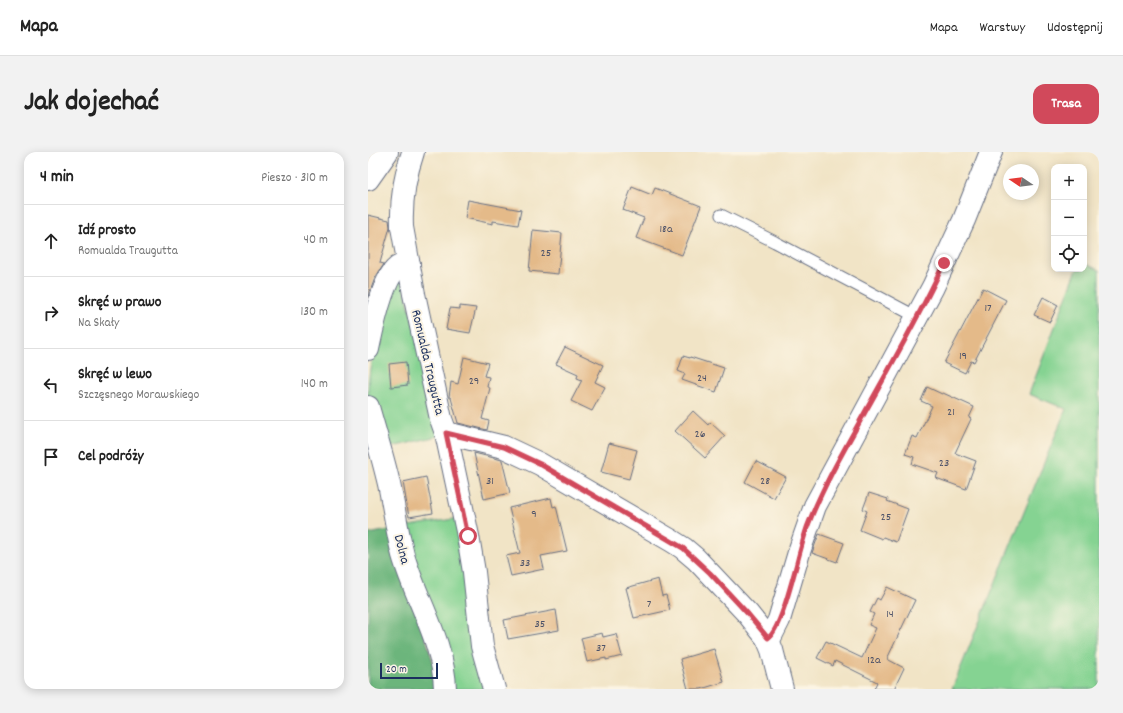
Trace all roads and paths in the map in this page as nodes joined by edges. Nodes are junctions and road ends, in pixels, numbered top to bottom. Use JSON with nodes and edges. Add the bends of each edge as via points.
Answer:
{"nodes":[{"id":1,"x":387,"y":152,"type":"edge"},
{"id":2,"x":413,"y":152,"type":"edge"},
{"id":3,"x":991,"y":152,"type":"edge"},
{"id":4,"x":368,"y":179,"type":"edge"},
{"id":5,"x":720,"y":215,"type":"dead end"},
{"id":6,"x":408,"y":264,"type":"junction"},
{"id":7,"x":917,"y":317,"type":"junction"},
{"id":8,"x":368,"y":349,"type":"edge"},
{"id":9,"x":368,"y":407,"type":"edge"},
{"id":10,"x":446,"y":433,"type":"junction"},
{"id":11,"x":768,"y":638,"type":"junction"},
{"id":12,"x":445,"y":689,"type":"edge"},
{"id":13,"x":494,"y":689,"type":"edge"},
{"id":14,"x":782,"y":689,"type":"edge"}],
"edges":[{"from":1,"to":4,"type":"street"},
{"from":2,"to":6,"type":"street","name":"Romualda Traugutta","via":[[402,216]]},
{"from":3,"to":7,"type":"street","via":[[961,226]]},
{"from":5,"to":7,"type":"lane"},
{"from":6,"to":8,"type":"street","via":[[397,268],[388,281]]},
{"from":6,"to":10,"type":"street","name":"Romualda Traugutta"},
{"from":7,"to":11,"type":"street","via":[[815,506],[779,620]]},
{"from":9,"to":12,"type":"street","name":"Dolna","via":[[403,555],[441,660]]},
{"from":10,"to":11,"type":"street","via":[[504,447],[522,455],[683,548],[710,573]]},
{"from":10,"to":13,"type":"street","name":"Romualda Traugutta","via":[[468,536],[482,646]]},
{"from":11,"to":14,"type":"street"}]}
